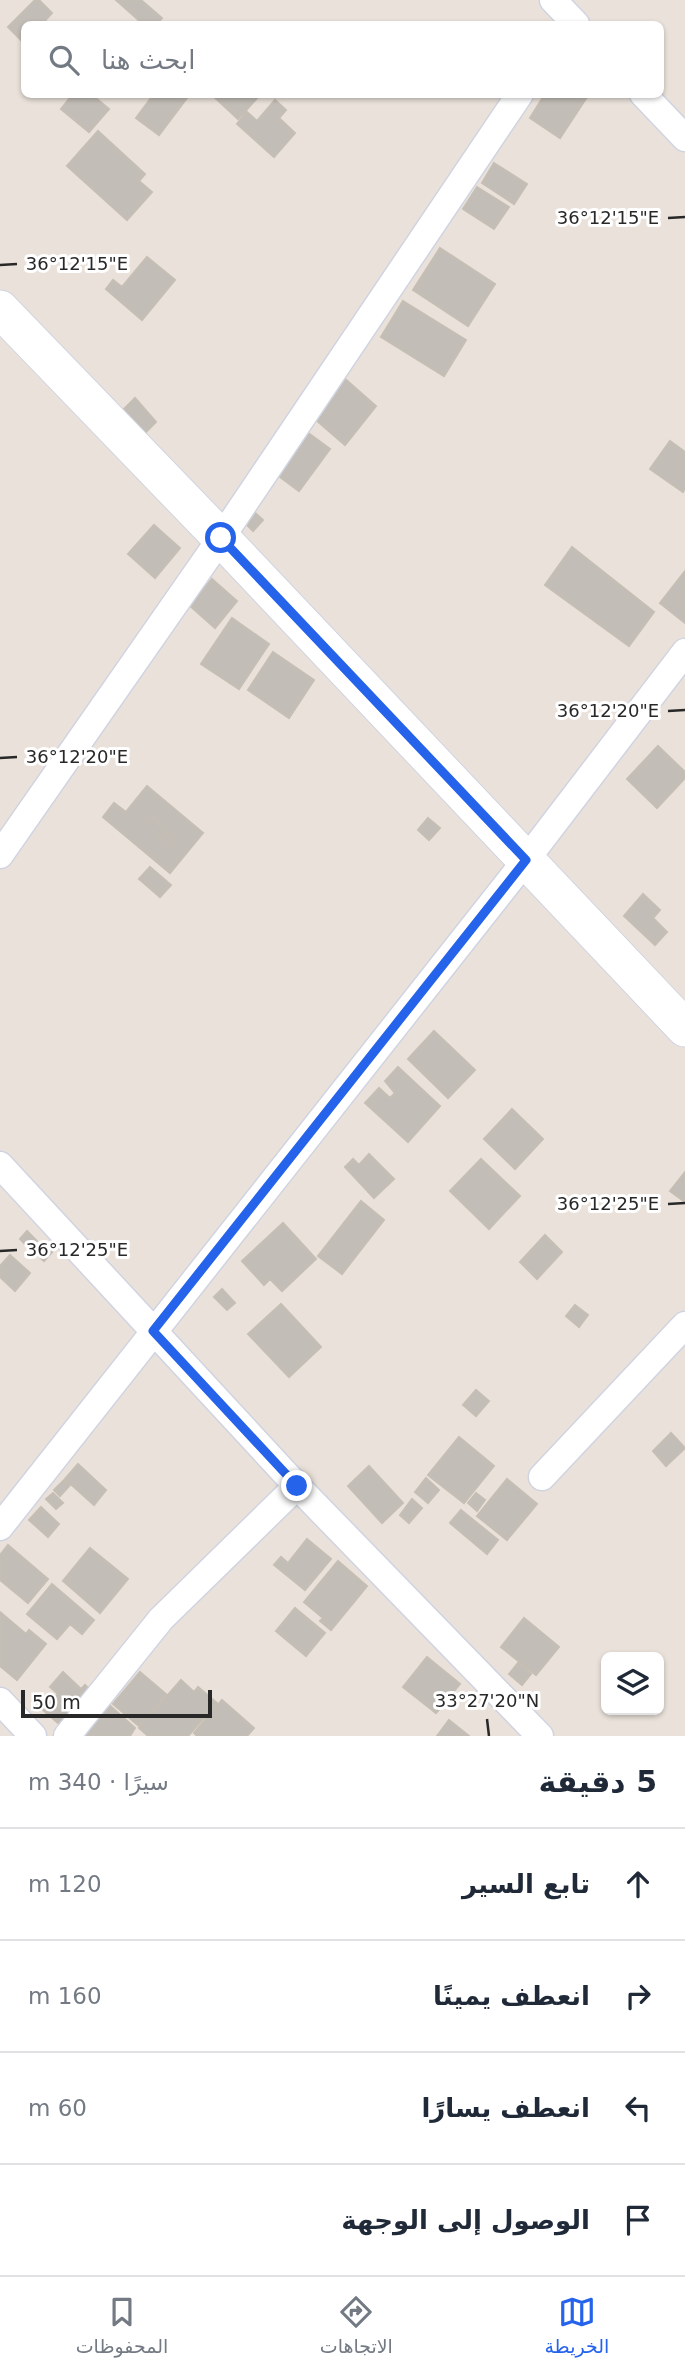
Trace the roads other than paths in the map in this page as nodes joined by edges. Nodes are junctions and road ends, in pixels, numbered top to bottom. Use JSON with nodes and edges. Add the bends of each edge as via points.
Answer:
{"nodes":[{"id":1,"x":517,"y":98,"type":"edge"},
{"id":2,"x":647,"y":98,"type":"edge"},
{"id":3,"x":685,"y":138,"type":"edge"},
{"id":4,"x":0,"y":309,"type":"edge"},
{"id":5,"x":221,"y":538,"type":"junction"},
{"id":6,"x":685,"y":652,"type":"edge"},
{"id":7,"x":0,"y":855,"type":"edge"},
{"id":8,"x":526,"y":860,"type":"junction"},
{"id":9,"x":685,"y":1028,"type":"edge"},
{"id":10,"x":0,"y":1166,"type":"edge"},
{"id":11,"x":685,"y":1325,"type":"edge"},
{"id":12,"x":153,"y":1331,"type":"junction"},
{"id":13,"x":542,"y":1477,"type":"dead end"},
{"id":14,"x":297,"y":1486,"type":"junction"},
{"id":15,"x":0,"y":1527,"type":"edge"},
{"id":16,"x":1,"y":1702,"type":"edge"},
{"id":17,"x":33,"y":1736,"type":"edge"},
{"id":18,"x":67,"y":1736,"type":"edge"},
{"id":19,"x":540,"y":1736,"type":"edge"}],
"edges":[{"from":1,"to":5,"type":"street"},
{"from":2,"to":3,"type":"street"},
{"from":4,"to":5,"type":"main road"},
{"from":5,"to":7,"type":"street"},
{"from":5,"to":8,"type":"main road"},
{"from":6,"to":8,"type":"street"},
{"from":8,"to":9,"type":"main road"},
{"from":8,"to":12,"type":"street"},
{"from":10,"to":12,"type":"street"},
{"from":11,"to":13,"type":"street"},
{"from":12,"to":14,"type":"street"},
{"from":12,"to":15,"type":"street"},
{"from":14,"to":18,"type":"street","via":[[161,1619]]},
{"from":14,"to":19,"type":"street"},
{"from":16,"to":17,"type":"street"}]}
